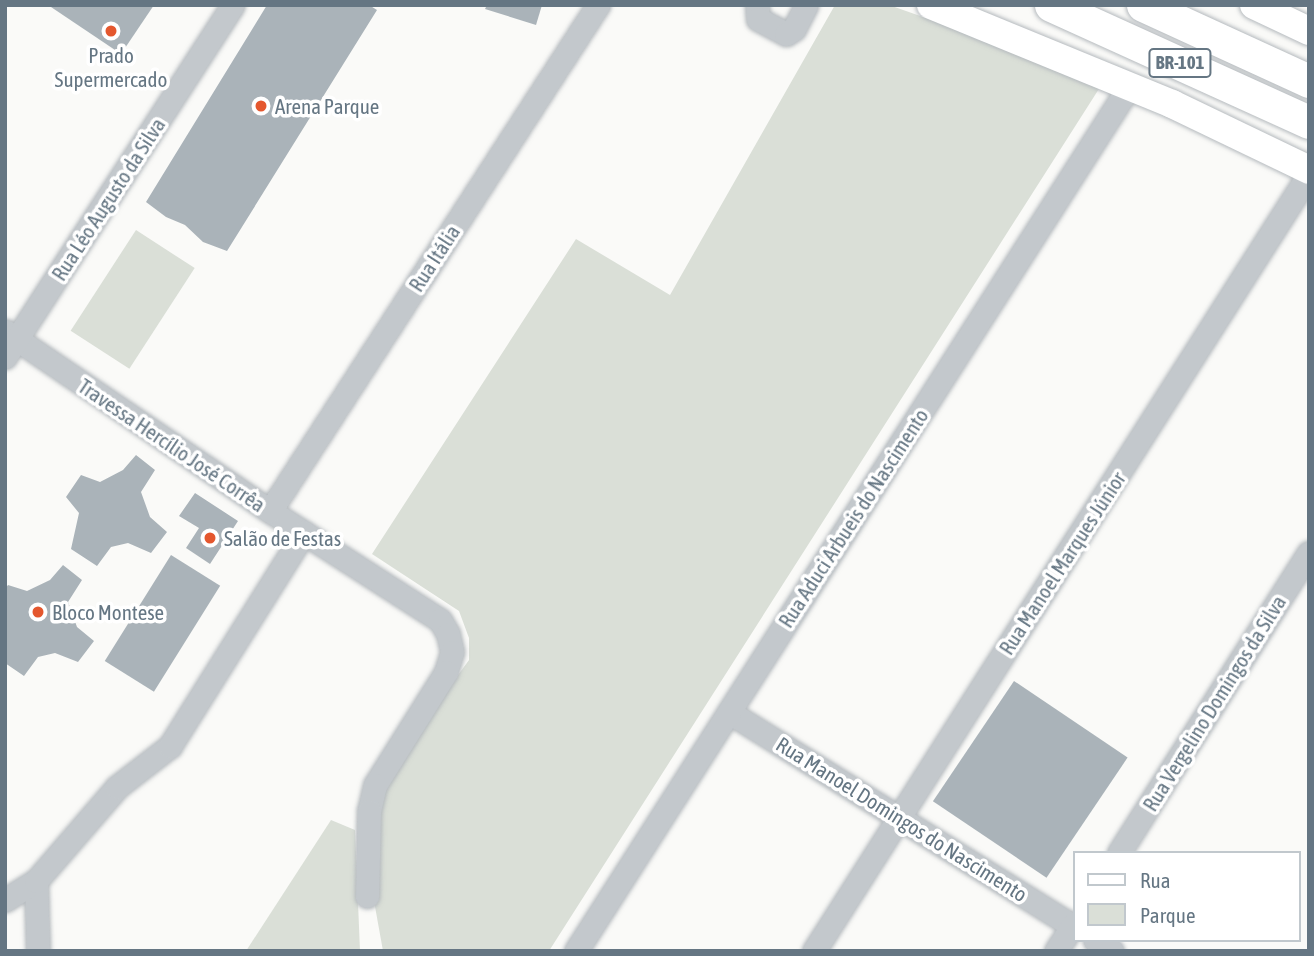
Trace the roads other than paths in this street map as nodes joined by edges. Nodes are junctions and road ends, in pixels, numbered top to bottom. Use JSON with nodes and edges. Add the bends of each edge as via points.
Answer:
{"nodes":[{"id":1,"x":233,"y":5,"type":"edge"},
{"id":2,"x":598,"y":5,"type":"edge"},
{"id":3,"x":757,"y":5,"type":"edge"},
{"id":4,"x":806,"y":5,"type":"edge"},
{"id":5,"x":931,"y":5,"type":"edge"},
{"id":6,"x":1051,"y":5,"type":"edge"},
{"id":7,"x":1143,"y":5,"type":"edge"},
{"id":8,"x":1254,"y":5,"type":"edge"},
{"id":9,"x":1309,"y":31,"type":"edge"},
{"id":10,"x":1309,"y":81,"type":"edge"},
{"id":11,"x":1130,"y":85,"type":"junction"},
{"id":12,"x":1309,"y":122,"type":"edge"},
{"id":13,"x":1309,"y":172,"type":"edge"},
{"id":14,"x":1301,"y":207,"type":"edge"},
{"id":15,"x":9,"y":343,"type":"edge"},
{"id":16,"x":270,"y":511,"type":"junction"},
{"id":17,"x":304,"y":532,"type":"junction"},
{"id":18,"x":1309,"y":553,"type":"edge"},
{"id":19,"x":729,"y":712,"type":"junction"},
{"id":20,"x":899,"y":818,"type":"junction"},
{"id":21,"x":1120,"y":851,"type":"edge"},
{"id":22,"x":36,"y":881,"type":"junction"},
{"id":23,"x":367,"y":897,"type":"dead end"},
{"id":24,"x":5,"y":900,"type":"edge"},
{"id":25,"x":1072,"y":924,"type":"edge"},
{"id":26,"x":1072,"y":928,"type":"edge"},
{"id":27,"x":38,"y":951,"type":"edge"},
{"id":28,"x":576,"y":951,"type":"edge"},
{"id":29,"x":814,"y":951,"type":"edge"},
{"id":30,"x":1056,"y":951,"type":"edge"}],
"edges":[{"from":1,"to":15,"type":"street","name":"Rua Léo Augusto da Silva"},
{"from":2,"to":16,"type":"street","name":"Rua Itália"},
{"from":3,"to":4,"type":"street","via":[[758,19],[786,34],[794,29]]},
{"from":5,"to":11,"type":"main road"},
{"from":6,"to":12,"type":"highway","number":"BR-101"},
{"from":7,"to":10,"type":"highway","number":"BR-101"},
{"from":8,"to":9,"type":"main road"},
{"from":11,"to":13,"type":"main road"},
{"from":11,"to":19,"type":"street","name":"Rua Aduci Arbueis do Nascimento"},
{"from":13,"to":14,"type":"street","name":"Rua Manoel Marques Júnior"},
{"from":14,"to":20,"type":"street","name":"Rua Manoel Marques Júnior"},
{"from":15,"to":16,"type":"street","name":"Travessa Hercílio José Corrêa"},
{"from":16,"to":17,"type":"street","name":"Travessa Hercílio José Corrêa"},
{"from":17,"to":22,"type":"street","via":[[170,746],[117,787]]},
{"from":17,"to":23,"type":"street","name":"Travessa Hercílio José Corrêa","via":[[440,621],[452,652],[446,672],[375,785],[369,811]]},
{"from":18,"to":21,"type":"street","name":"Rua Vergelino Domingos da Silva"},
{"from":19,"to":20,"type":"street","name":"Rua Manoel Domingos do Nascimento"},
{"from":19,"to":28,"type":"street","name":"Rua Aduci Arbueis do Nascimento"},
{"from":20,"to":25,"type":"street","name":"Rua Manoel Domingos do Nascimento"},
{"from":20,"to":29,"type":"street","name":"Rua Manoel Marques Júnior"},
{"from":22,"to":24,"type":"street"},
{"from":22,"to":27,"type":"street"},
{"from":26,"to":30,"type":"street"}]}
